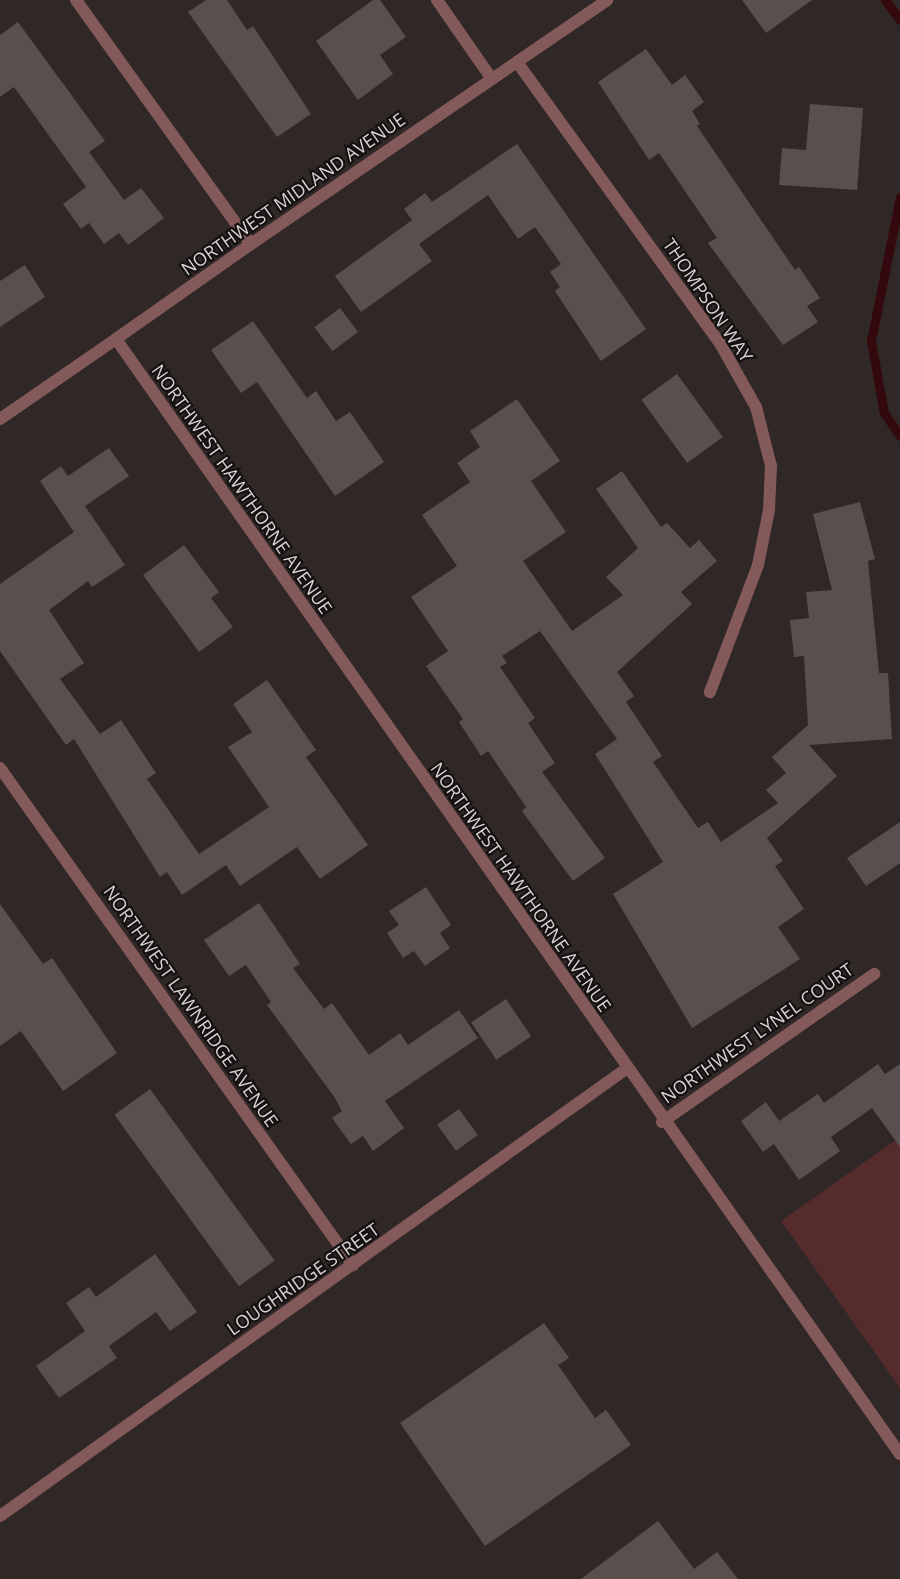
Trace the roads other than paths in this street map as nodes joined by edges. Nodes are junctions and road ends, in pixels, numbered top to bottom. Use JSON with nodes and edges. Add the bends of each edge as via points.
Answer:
{"nodes":[{"id":1,"x":76,"y":0,"type":"edge"},
{"id":2,"x":437,"y":0,"type":"edge"},
{"id":3,"x":607,"y":0,"type":"edge"},
{"id":4,"x":517,"y":62,"type":"junction"},
{"id":5,"x":492,"y":79,"type":"junction"},
{"id":6,"x":251,"y":244,"type":"junction"},
{"id":7,"x":116,"y":339,"type":"junction"},
{"id":8,"x":0,"y":419,"type":"edge"},
{"id":9,"x":710,"y":692,"type":"dead end"},
{"id":10,"x":0,"y":768,"type":"edge"},
{"id":11,"x":874,"y":974,"type":"dead end"},
{"id":12,"x":626,"y":1070,"type":"junction"},
{"id":13,"x":662,"y":1122,"type":"junction"},
{"id":14,"x":353,"y":1265,"type":"junction"},
{"id":15,"x":900,"y":1454,"type":"edge"},
{"id":16,"x":0,"y":1516,"type":"edge"}],
"edges":[{"from":1,"to":6,"type":"street"},
{"from":2,"to":5,"type":"street"},
{"from":3,"to":4,"type":"street","name":"NORTHWEST MIDLAND AVENUE"},
{"from":4,"to":5,"type":"street","name":"NORTHWEST MIDLAND AVENUE"},
{"from":4,"to":9,"type":"street","name":"THOMPSON WAY","via":[[721,345],[756,407],[771,466],[769,510],[758,565]]},
{"from":5,"to":6,"type":"street","name":"NORTHWEST MIDLAND AVENUE"},
{"from":6,"to":7,"type":"street","name":"NORTHWEST MIDLAND AVENUE"},
{"from":7,"to":8,"type":"street","name":"NORTHWEST MIDLAND AVENUE"},
{"from":7,"to":12,"type":"street","name":"NORTHWEST HAWTHORNE AVENUE"},
{"from":10,"to":14,"type":"street","name":"NORTHWEST LAWNRIDGE AVENUE"},
{"from":11,"to":13,"type":"street","name":"NORTHWEST LYNEL COURT"},
{"from":12,"to":13,"type":"street","name":"NORTHWEST HAWTHORNE AVENUE"},
{"from":12,"to":14,"type":"street","name":"LOUGHRIDGE STREET"},
{"from":13,"to":15,"type":"street","name":"NORTHWEST HAWTHORNE AVENUE"},
{"from":14,"to":16,"type":"street","name":"LOUGHRIDGE STREET"}]}
